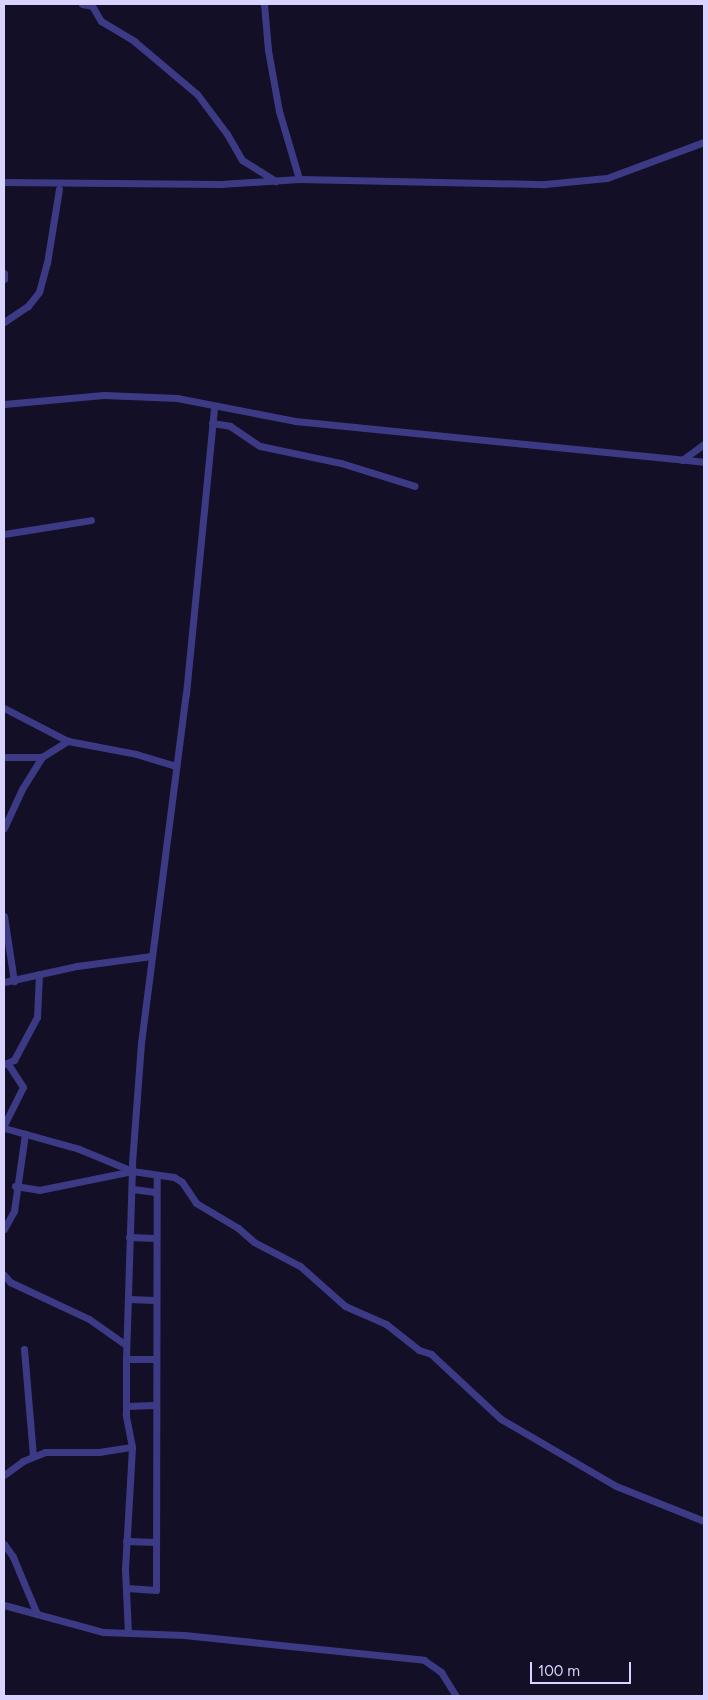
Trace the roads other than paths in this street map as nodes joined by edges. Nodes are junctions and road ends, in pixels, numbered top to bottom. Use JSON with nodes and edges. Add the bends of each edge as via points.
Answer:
{"nodes":[{"id":1,"x":82,"y":4,"type":"edge"},
{"id":2,"x":264,"y":4,"type":"edge"},
{"id":3,"x":92,"y":5,"type":"edge"},
{"id":4,"x":704,"y":142,"type":"edge"},
{"id":5,"x":298,"y":179,"type":"junction"},
{"id":6,"x":276,"y":181,"type":"junction"},
{"id":7,"x":4,"y":182,"type":"edge"},
{"id":8,"x":58,"y":189,"type":"dead end"},
{"id":9,"x":4,"y":273,"type":"edge"},
{"id":10,"x":4,"y":279,"type":"edge"},
{"id":11,"x":4,"y":322,"type":"edge"},
{"id":12,"x":4,"y":404,"type":"edge"},
{"id":13,"x":214,"y":407,"type":"junction"},
{"id":14,"x":212,"y":423,"type":"junction"},
{"id":15,"x":704,"y":444,"type":"edge"},
{"id":16,"x":682,"y":460,"type":"junction"},
{"id":17,"x":704,"y":462,"type":"edge"},
{"id":18,"x":414,"y":486,"type":"dead end"},
{"id":19,"x":91,"y":520,"type":"dead end"},
{"id":20,"x":4,"y":534,"type":"edge"},
{"id":21,"x":4,"y":708,"type":"edge"},
{"id":22,"x":68,"y":741,"type":"junction"},
{"id":23,"x":4,"y":756,"type":"edge"},
{"id":24,"x":42,"y":757,"type":"junction"},
{"id":25,"x":176,"y":766,"type":"junction"},
{"id":26,"x":4,"y":828,"type":"edge"},
{"id":27,"x":4,"y":916,"type":"edge"},
{"id":28,"x":151,"y":956,"type":"junction"},
{"id":29,"x":39,"y":974,"type":"junction"},
{"id":30,"x":14,"y":981,"type":"junction"},
{"id":31,"x":4,"y":982,"type":"edge"},
{"id":32,"x":6,"y":1064,"type":"edge"},
{"id":33,"x":4,"y":1126,"type":"edge"},
{"id":34,"x":26,"y":1134,"type":"junction"},
{"id":35,"x":132,"y":1171,"type":"junction"},
{"id":36,"x":157,"y":1175,"type":"junction"},
{"id":37,"x":15,"y":1186,"type":"junction"},
{"id":38,"x":133,"y":1189,"type":"junction"},
{"id":39,"x":155,"y":1192,"type":"junction"},
{"id":40,"x":4,"y":1229,"type":"edge"},
{"id":41,"x":129,"y":1237,"type":"junction"},
{"id":42,"x":155,"y":1238,"type":"junction"},
{"id":43,"x":4,"y":1275,"type":"edge"},
{"id":44,"x":128,"y":1299,"type":"junction"},
{"id":45,"x":155,"y":1300,"type":"junction"},
{"id":46,"x":126,"y":1345,"type":"junction"},
{"id":47,"x":24,"y":1349,"type":"dead end"},
{"id":48,"x":126,"y":1359,"type":"junction"},
{"id":49,"x":155,"y":1359,"type":"junction"},
{"id":50,"x":155,"y":1405,"type":"junction"},
{"id":51,"x":126,"y":1406,"type":"junction"},
{"id":52,"x":132,"y":1447,"type":"junction"},
{"id":53,"x":33,"y":1456,"type":"junction"},
{"id":54,"x":4,"y":1475,"type":"edge"},
{"id":55,"x":704,"y":1520,"type":"edge"},
{"id":56,"x":126,"y":1541,"type":"junction"},
{"id":57,"x":156,"y":1542,"type":"junction"},
{"id":58,"x":4,"y":1544,"type":"edge"},
{"id":59,"x":127,"y":1588,"type":"junction"},
{"id":60,"x":4,"y":1605,"type":"edge"},
{"id":61,"x":37,"y":1614,"type":"junction"},
{"id":62,"x":128,"y":1633,"type":"junction"},
{"id":63,"x":456,"y":1696,"type":"edge"}],
"edges":[{"from":1,"to":3,"type":"street"},
{"from":2,"to":5,"type":"street","via":[[268,50],[280,112]]},
{"from":3,"to":6,"type":"street","via":[[101,21],[134,41],[197,94],[242,160]]},
{"from":4,"to":5,"type":"street","via":[[597,180],[545,184]]},
{"from":5,"to":6,"type":"street"},
{"from":6,"to":7,"type":"street"},
{"from":8,"to":11,"type":"street","via":[[47,263],[39,292],[28,306]]},
{"from":9,"to":10,"type":"street"},
{"from":12,"to":13,"type":"street","via":[[104,395],[177,398]]},
{"from":13,"to":14,"type":"street"},
{"from":13,"to":16,"type":"street","via":[[296,421]]},
{"from":14,"to":18,"type":"street","via":[[230,426],[260,446],[341,463]]},
{"from":14,"to":25,"type":"street"},
{"from":15,"to":16,"type":"street"},
{"from":16,"to":17,"type":"street"},
{"from":19,"to":20,"type":"street"},
{"from":21,"to":22,"type":"street"},
{"from":22,"to":24,"type":"street"},
{"from":22,"to":25,"type":"street","via":[[136,754]]},
{"from":23,"to":24,"type":"street"},
{"from":24,"to":26,"type":"street","via":[[22,789]]},
{"from":25,"to":28,"type":"street"},
{"from":27,"to":30,"type":"street"},
{"from":28,"to":29,"type":"street"},
{"from":28,"to":35,"type":"street"},
{"from":29,"to":30,"type":"street"},
{"from":29,"to":32,"type":"street","via":[[37,1017],[17,1056]]},
{"from":30,"to":31,"type":"street"},
{"from":32,"to":33,"type":"street","via":[[23,1087]]},
{"from":33,"to":34,"type":"street"},
{"from":34,"to":35,"type":"street","via":[[79,1149]]},
{"from":34,"to":37,"type":"street"},
{"from":35,"to":36,"type":"street"},
{"from":35,"to":37,"type":"street","via":[[39,1190]]},
{"from":35,"to":38,"type":"street"},
{"from":36,"to":39,"type":"street"},
{"from":36,"to":55,"type":"street","via":[[174,1176],[196,1203],[238,1228],[254,1242],[300,1266],[345,1306],[386,1324],[419,1350],[431,1354],[501,1419],[616,1486]]},
{"from":37,"to":40,"type":"street","via":[[14,1211]]},
{"from":38,"to":39,"type":"street"},
{"from":38,"to":41,"type":"street"},
{"from":39,"to":42,"type":"street"},
{"from":41,"to":42,"type":"street"},
{"from":41,"to":44,"type":"street"},
{"from":42,"to":45,"type":"street"},
{"from":43,"to":46,"type":"street","via":[[10,1282],[89,1320]]},
{"from":44,"to":45,"type":"street"},
{"from":44,"to":46,"type":"street"},
{"from":45,"to":49,"type":"street"},
{"from":46,"to":48,"type":"street"},
{"from":47,"to":53,"type":"street"},
{"from":48,"to":49,"type":"street"},
{"from":48,"to":51,"type":"street"},
{"from":49,"to":50,"type":"street"},
{"from":50,"to":51,"type":"street"},
{"from":50,"to":57,"type":"street"},
{"from":51,"to":52,"type":"street"},
{"from":52,"to":53,"type":"street","via":[[99,1452],[70,1450]]},
{"from":52,"to":56,"type":"street"},
{"from":53,"to":54,"type":"street"},
{"from":56,"to":57,"type":"street"},
{"from":56,"to":59,"type":"street"},
{"from":57,"to":59,"type":"street","via":[[156,1590]]},
{"from":58,"to":61,"type":"street","via":[[14,1557]]},
{"from":59,"to":62,"type":"street"},
{"from":60,"to":61,"type":"street"},
{"from":61,"to":62,"type":"street","via":[[103,1632]]},
{"from":62,"to":63,"type":"street","via":[[233,1640],[305,1650],[344,1650],[424,1660],[441,1672]]}]}
